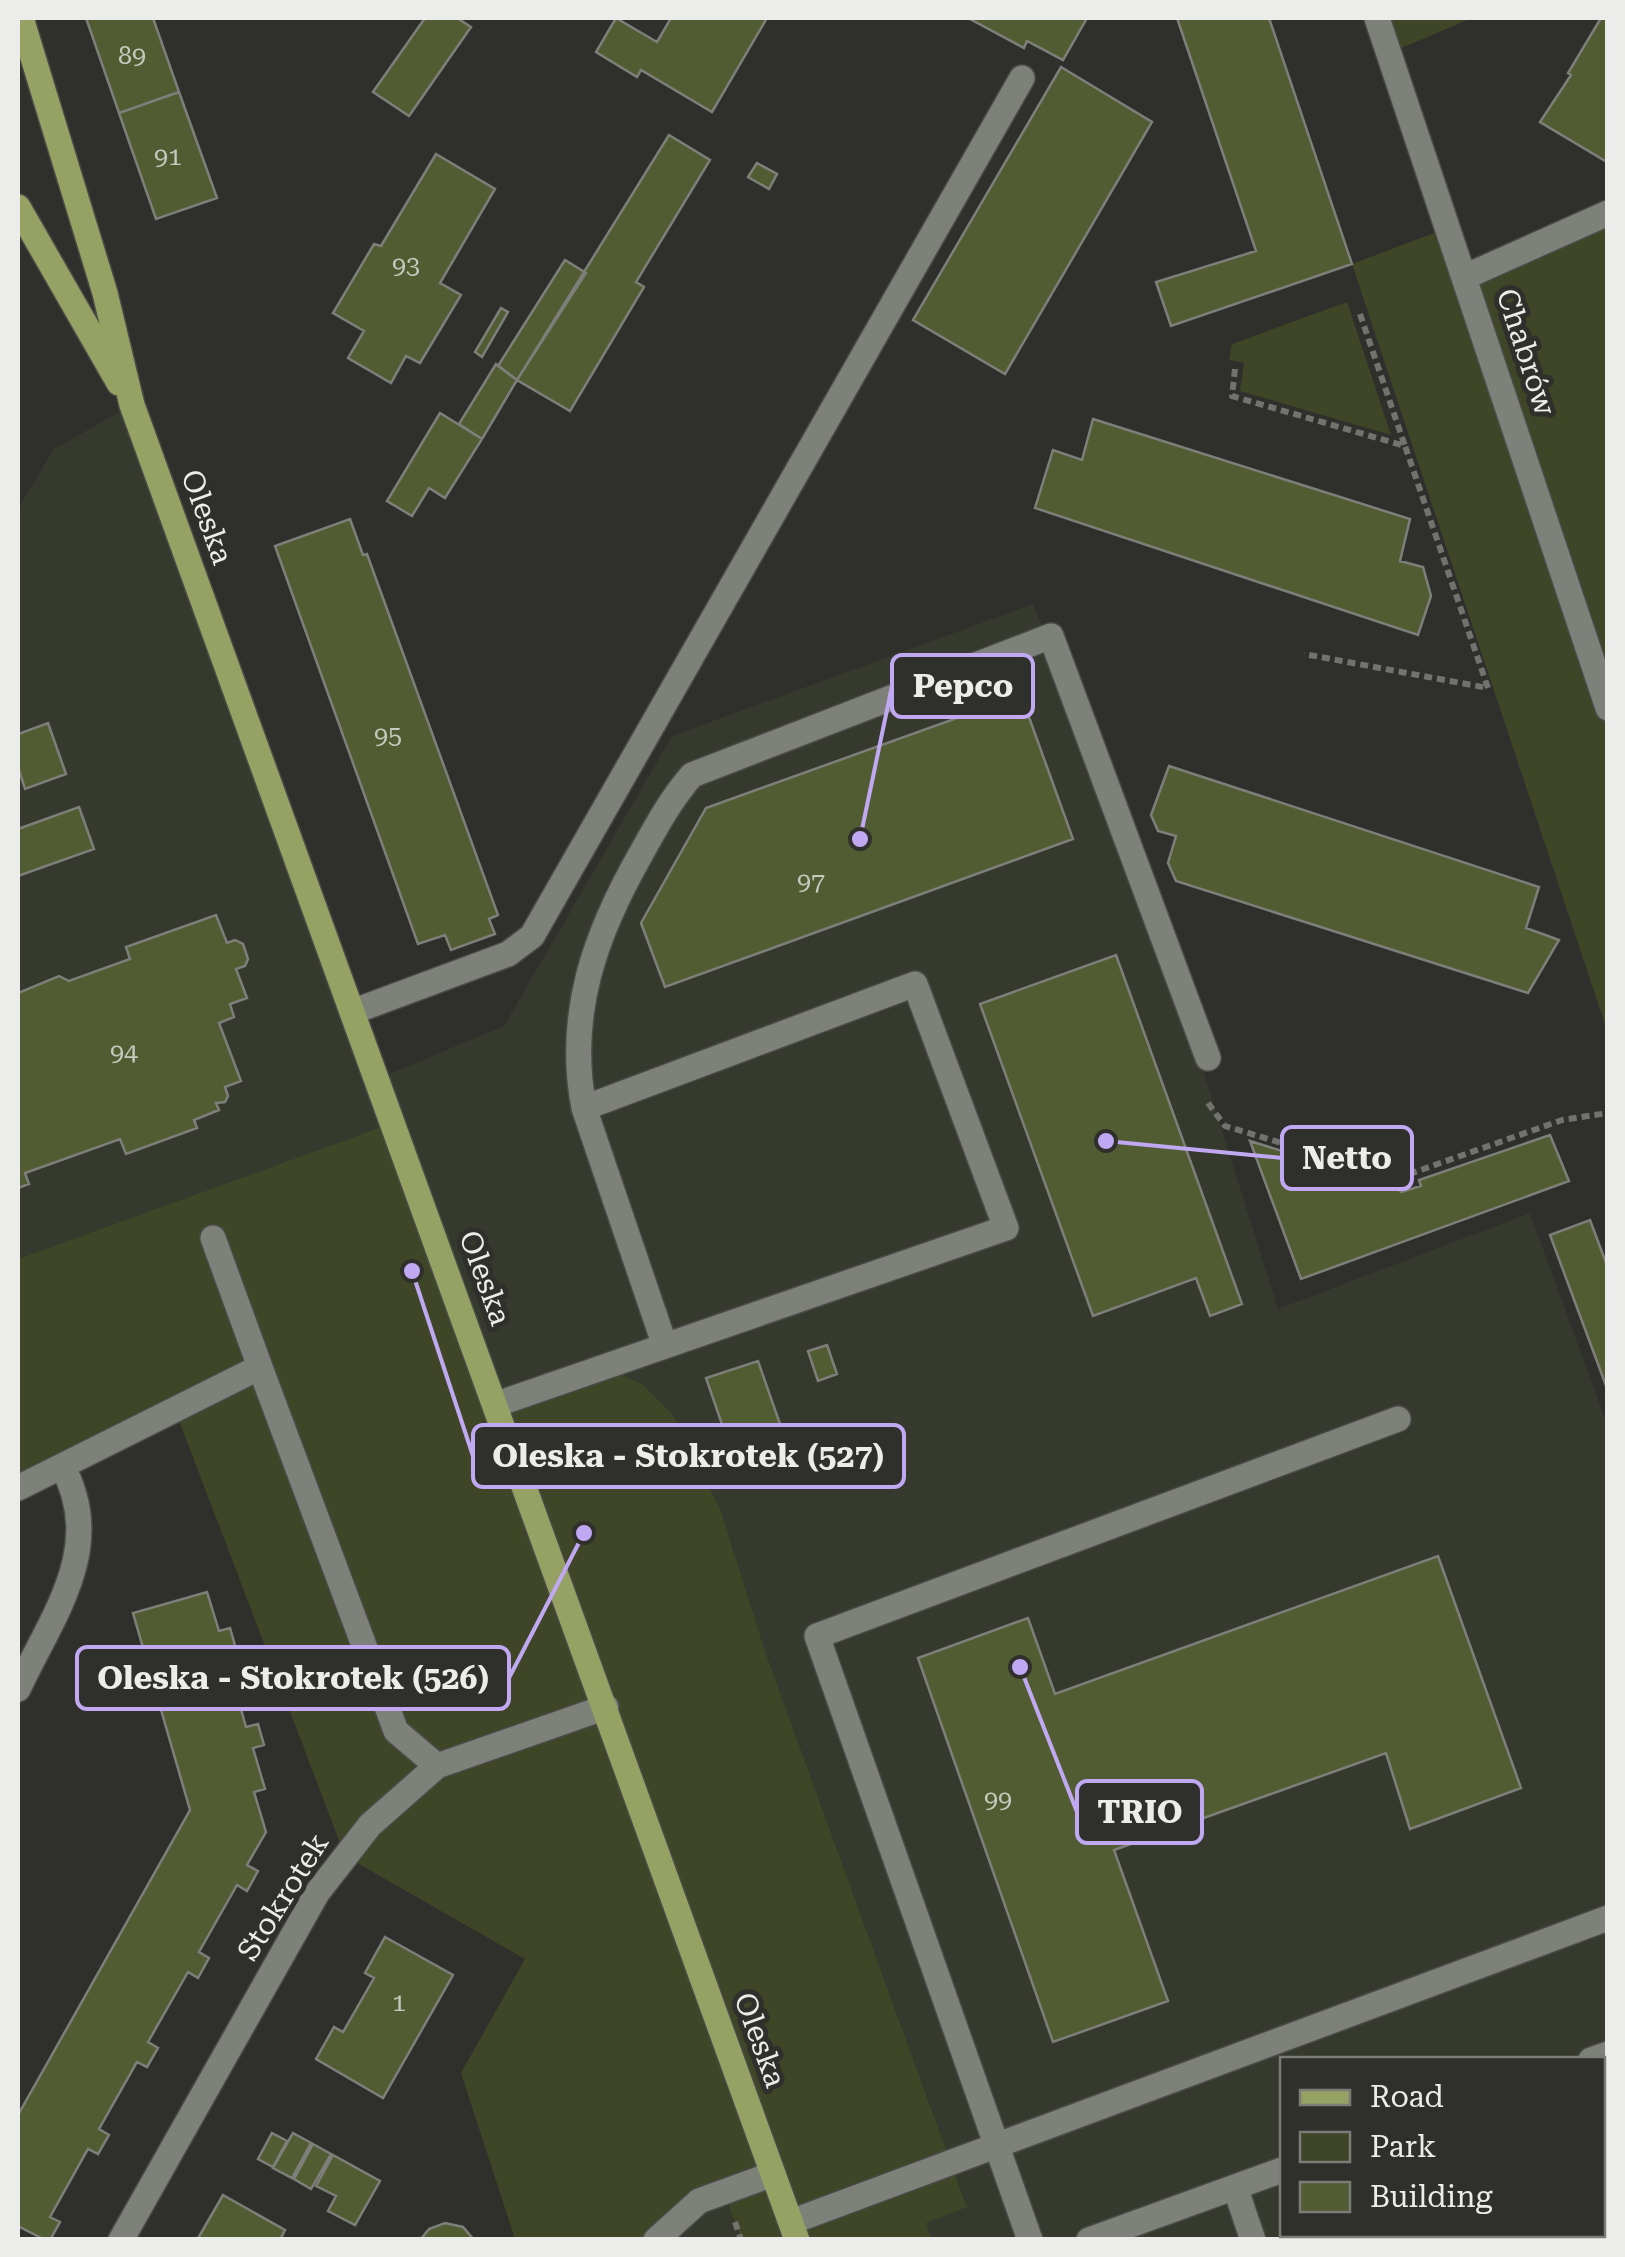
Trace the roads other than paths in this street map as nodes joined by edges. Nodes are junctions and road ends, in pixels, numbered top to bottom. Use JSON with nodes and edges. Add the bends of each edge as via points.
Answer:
{"nodes":[{"id":1,"x":21,"y":18,"type":"edge"},
{"id":2,"x":1377,"y":18,"type":"edge"},
{"id":3,"x":1022,"y":78,"type":"dead end"},
{"id":4,"x":18,"y":207,"type":"edge"},
{"id":5,"x":1608,"y":212,"type":"edge"},
{"id":6,"x":1467,"y":276,"type":"junction"},
{"id":7,"x":132,"y":405,"type":"junction"},
{"id":8,"x":1608,"y":708,"type":"edge"},
{"id":9,"x":352,"y":1012,"type":"junction"},
{"id":10,"x":1208,"y":1058,"type":"dead end"},
{"id":11,"x":584,"y":1108,"type":"junction"},
{"id":12,"x":213,"y":1238,"type":"dead end"},
{"id":13,"x":665,"y":1346,"type":"junction"},
{"id":14,"x":260,"y":1367,"type":"junction"},
{"id":15,"x":497,"y":1404,"type":"junction"},
{"id":16,"x":1398,"y":1419,"type":"dead end"},
{"id":17,"x":62,"y":1466,"type":"junction"},
{"id":18,"x":18,"y":1488,"type":"edge"},
{"id":19,"x":18,"y":1690,"type":"edge"},
{"id":20,"x":606,"y":1707,"type":"junction"},
{"id":21,"x":437,"y":1766,"type":"junction"},
{"id":22,"x":1608,"y":1918,"type":"edge"},
{"id":23,"x":998,"y":2146,"type":"junction"},
{"id":24,"x":1280,"y":2171,"type":"edge"},
{"id":25,"x":774,"y":2174,"type":"junction"},
{"id":26,"x":1235,"y":2187,"type":"junction"},
{"id":27,"x":794,"y":2231,"type":"edge"},
{"id":28,"x":121,"y":2240,"type":"edge"},
{"id":29,"x":656,"y":2240,"type":"edge"},
{"id":30,"x":1030,"y":2240,"type":"edge"},
{"id":31,"x":1089,"y":2240,"type":"edge"},
{"id":32,"x":1252,"y":2240,"type":"edge"}],
"edges":[{"from":1,"to":7,"type":"main road","name":"Oleska","via":[[106,293]]},
{"from":2,"to":6,"type":"street","name":"Chabrów"},
{"from":3,"to":9,"type":"street","via":[[532,936],[508,954]]},
{"from":4,"to":7,"type":"main road","name":"Oleska"},
{"from":5,"to":6,"type":"street"},
{"from":6,"to":8,"type":"street","name":"Chabrów"},
{"from":7,"to":9,"type":"main road","name":"Oleska"},
{"from":9,"to":15,"type":"main road","name":"Oleska"},
{"from":10,"to":11,"type":"street","via":[[1051,636],[692,775],[618,893],[590,963],[576,1036]]},
{"from":11,"to":13,"type":"street"},
{"from":11,"to":13,"type":"street","via":[[916,984],[1006,1228]]},
{"from":12,"to":14,"type":"street"},
{"from":13,"to":15,"type":"street"},
{"from":14,"to":17,"type":"street"},
{"from":14,"to":21,"type":"street","via":[[396,1732]]},
{"from":15,"to":20,"type":"main road","name":"Oleska"},
{"from":16,"to":23,"type":"street","via":[[817,1636]]},
{"from":17,"to":18,"type":"street"},
{"from":17,"to":19,"type":"street","via":[[81,1522],[78,1563]]},
{"from":20,"to":21,"type":"street","name":"Stokrotek"},
{"from":20,"to":25,"type":"main road","name":"Oleska"},
{"from":21,"to":28,"type":"street","name":"Stokrotek","via":[[370,1825],[317,1893]]},
{"from":22,"to":23,"type":"street"},
{"from":23,"to":27,"type":"street"},
{"from":23,"to":30,"type":"street"},
{"from":24,"to":26,"type":"street"},
{"from":25,"to":27,"type":"main road","name":"Oleska"},
{"from":25,"to":29,"type":"street","via":[[699,2201]]},
{"from":26,"to":31,"type":"street"},
{"from":26,"to":32,"type":"street"}]}
